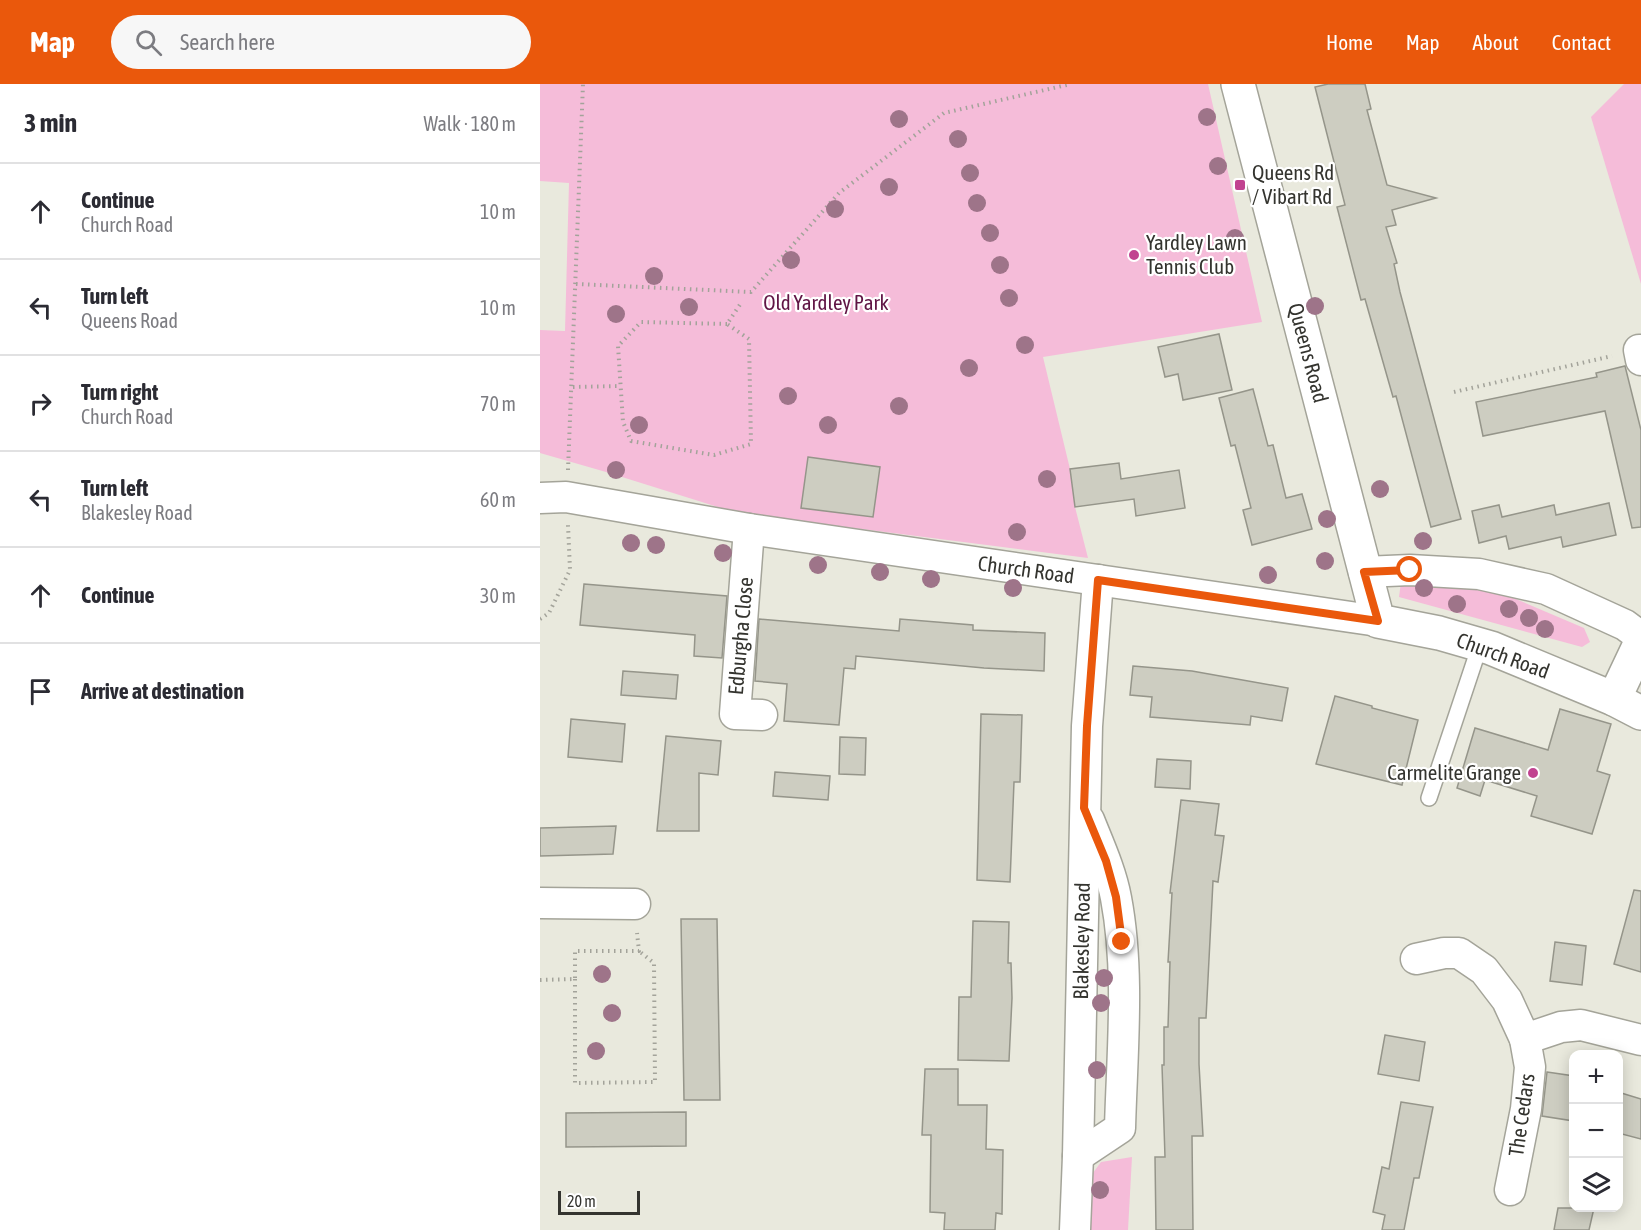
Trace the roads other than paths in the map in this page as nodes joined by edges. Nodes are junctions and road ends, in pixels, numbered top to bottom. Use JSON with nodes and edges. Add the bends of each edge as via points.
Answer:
{"nodes":[{"id":1,"x":1238,"y":84,"type":"edge"},
{"id":2,"x":553,"y":497,"type":"edge"},
{"id":3,"x":749,"y":529,"type":"junction"},
{"id":4,"x":1364,"y":572,"type":"junction"},
{"id":5,"x":1098,"y":580,"type":"junction"},
{"id":6,"x":1378,"y":621,"type":"junction"},
{"id":7,"x":1641,"y":637,"type":"edge"},
{"id":8,"x":1641,"y":642,"type":"edge"},
{"id":9,"x":1480,"y":645,"type":"junction"},
{"id":10,"x":1628,"y":706,"type":"edge"},
{"id":11,"x":762,"y":715,"type":"dead end"},
{"id":12,"x":1429,"y":798,"type":"dead end"},
{"id":13,"x":1084,"y":808,"type":"junction"},
{"id":14,"x":540,"y":903,"type":"edge"},
{"id":15,"x":635,"y":904,"type":"road end"},
{"id":16,"x":1416,"y":959,"type":"dead end"},
{"id":17,"x":1525,"y":1039,"type":"junction"},
{"id":18,"x":1641,"y":1040,"type":"edge"},
{"id":19,"x":1078,"y":1156,"type":"junction"},
{"id":20,"x":1510,"y":1190,"type":"dead end"},
{"id":21,"x":1075,"y":1230,"type":"edge"}],
"edges":[{"from":1,"to":4,"type":"street","name":"Queens Road"},
{"from":2,"to":3,"type":"street","name":"Church Road"},
{"from":3,"to":5,"type":"street","name":"Church Road"},
{"from":3,"to":11,"type":"street","name":"Edburgha Close","via":[[735,714]]},
{"from":4,"to":6,"type":"street","name":"Queens Road"},
{"from":4,"to":7,"type":"street","via":[[1479,574],[1546,588],[1625,625]]},
{"from":5,"to":6,"type":"street","name":"Church Road"},
{"from":5,"to":13,"type":"street","name":"Blakesley Road"},
{"from":6,"to":9,"type":"street","name":"Church Road"},
{"from":8,"to":10,"type":"street"},
{"from":9,"to":10,"type":"street","name":"Church Road"},
{"from":9,"to":12,"type":"lane"},
{"from":13,"to":19,"type":"street","name":"Blakesley Road"},
{"from":13,"to":19,"type":"street","via":[[1116,897],[1122,942],[1122,1014],[1120,1128]]},
{"from":14,"to":15,"type":"street"},
{"from":16,"to":17,"type":"street","name":"The Cedars","via":[[1459,953],[1484,970],[1507,1000]]},
{"from":17,"to":18,"type":"street","via":[[1581,1025]]},
{"from":17,"to":20,"type":"street","name":"The Cedars","via":[[1530,1067],[1526,1109]]},
{"from":19,"to":21,"type":"street","name":"Blakesley Road"}]}
